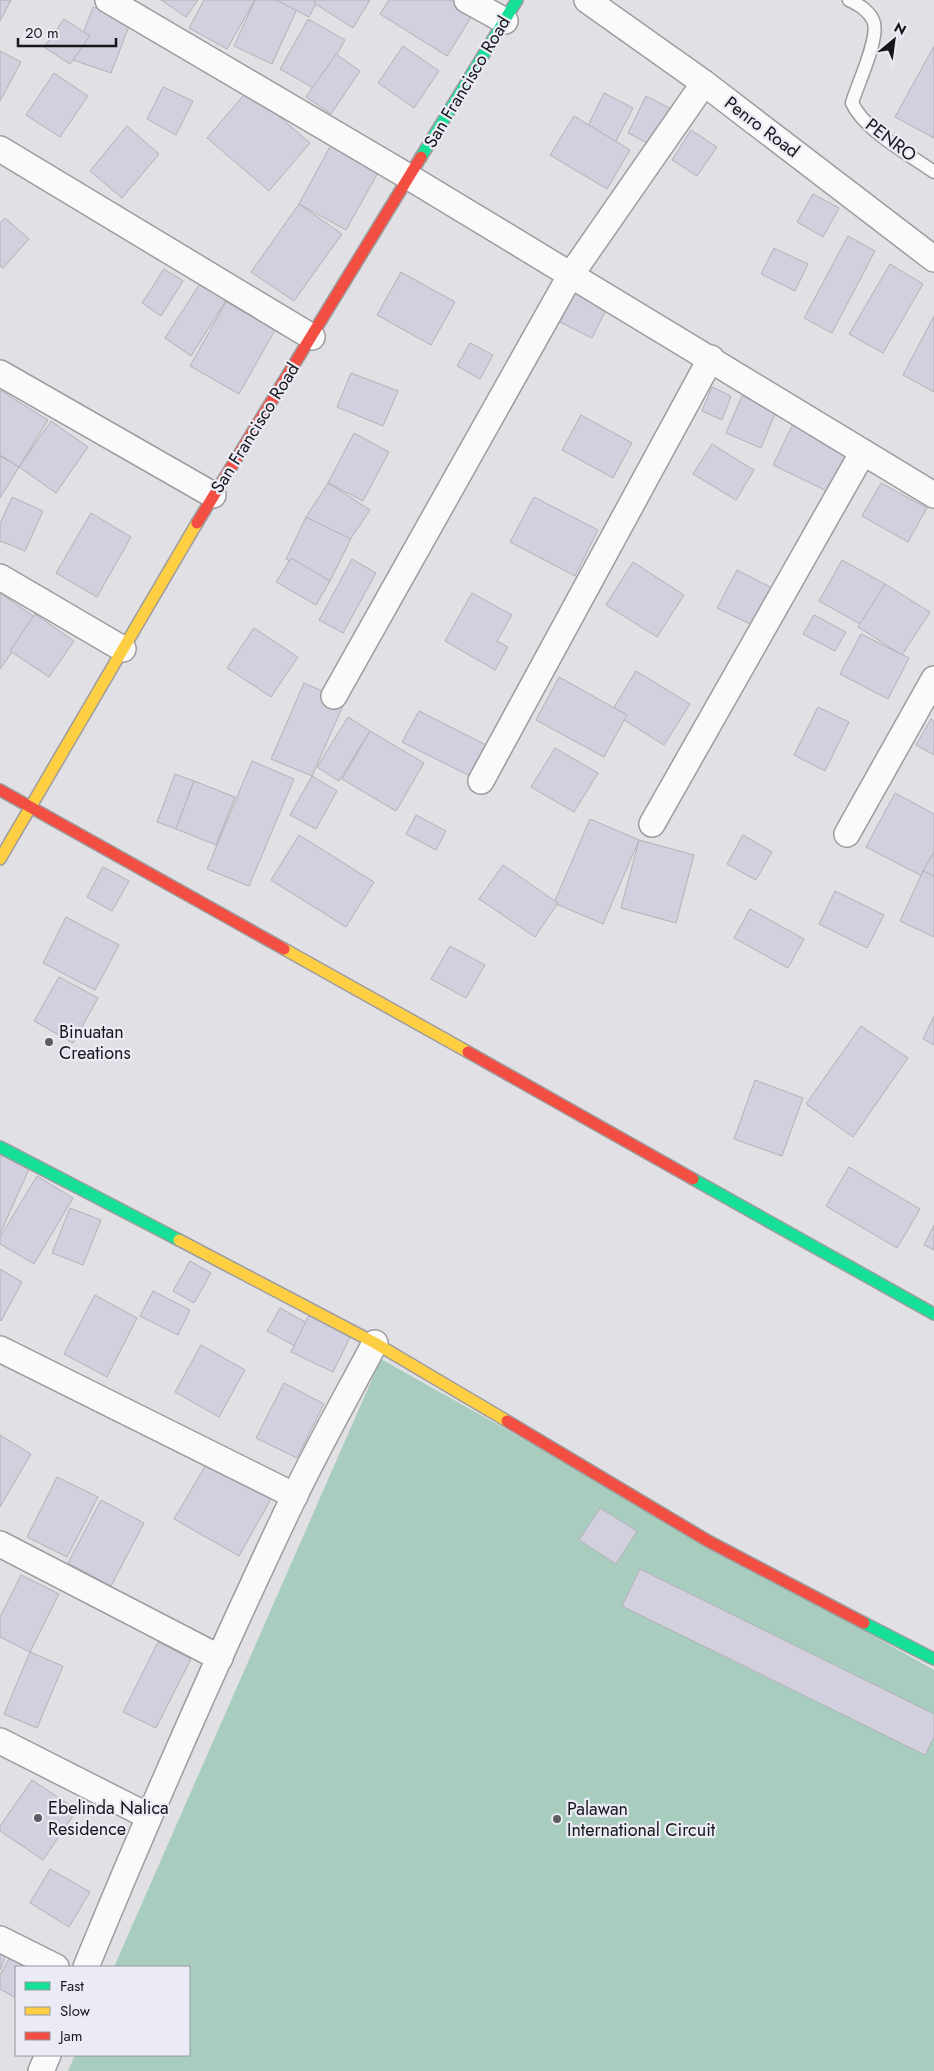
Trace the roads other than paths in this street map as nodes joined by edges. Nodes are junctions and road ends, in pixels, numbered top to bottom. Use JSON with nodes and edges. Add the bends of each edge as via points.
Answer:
{"nodes":[{"id":1,"x":108,"y":0,"type":"edge"},
{"id":2,"x":467,"y":0,"type":"edge"},
{"id":3,"x":587,"y":0,"type":"edge"},
{"id":4,"x":849,"y":0,"type":"edge"},
{"id":5,"x":511,"y":10,"type":"edge"},
{"id":6,"x":704,"y":83,"type":"junction"},
{"id":7,"x":0,"y":149,"type":"edge"},
{"id":8,"x":934,"y":172,"type":"edge"},
{"id":9,"x":409,"y":176,"type":"junction"},
{"id":10,"x":934,"y":259,"type":"edge"},
{"id":11,"x":570,"y":276,"type":"junction"},
{"id":12,"x":312,"y":336,"type":"junction"},
{"id":13,"x":711,"y":358,"type":"junction"},
{"id":14,"x":0,"y":373,"type":"edge"},
{"id":15,"x":863,"y":452,"type":"junction"},
{"id":16,"x":213,"y":495,"type":"junction"},
{"id":17,"x":934,"y":496,"type":"edge"},
{"id":18,"x":0,"y":577,"type":"edge"},
{"id":19,"x":123,"y":649,"type":"junction"},
{"id":20,"x":931,"y":690,"type":"edge"},
{"id":21,"x":334,"y":696,"type":"dead end"},
{"id":22,"x":481,"y":781,"type":"dead end"},
{"id":23,"x":0,"y":790,"type":"edge"},
{"id":24,"x":32,"y":806,"type":"junction"},
{"id":25,"x":652,"y":824,"type":"dead end"},
{"id":26,"x":847,"y":834,"type":"dead end"},
{"id":27,"x":0,"y":859,"type":"edge"},
{"id":28,"x":0,"y":1147,"type":"edge"},
{"id":29,"x":934,"y":1314,"type":"edge"},
{"id":30,"x":375,"y":1343,"type":"junction"},
{"id":31,"x":0,"y":1349,"type":"edge"},
{"id":32,"x":295,"y":1496,"type":"junction"},
{"id":33,"x":0,"y":1544,"type":"edge"},
{"id":34,"x":220,"y":1658,"type":"junction"},
{"id":35,"x":934,"y":1659,"type":"edge"},
{"id":36,"x":0,"y":1741,"type":"edge"},
{"id":37,"x":148,"y":1816,"type":"junction"},
{"id":38,"x":0,"y":1940,"type":"edge"},
{"id":39,"x":54,"y":1966,"type":"edge"},
{"id":40,"x":86,"y":1966,"type":"edge"},
{"id":41,"x":48,"y":2056,"type":"edge"},
{"id":42,"x":41,"y":2071,"type":"edge"}],
"edges":[{"from":1,"to":9,"type":"street"},
{"from":2,"to":5,"type":"street"},
{"from":3,"to":6,"type":"street","name":"Penro Road"},
{"from":4,"to":8,"type":"lane","name":"PENRO","via":[[865,9],[874,21],[875,33],[852,103],[856,112],[866,123]]},
{"from":5,"to":9,"type":"street","name":"San Francisco Road"},
{"from":6,"to":10,"type":"street","name":"Penro Road"},
{"from":6,"to":11,"type":"street"},
{"from":7,"to":12,"type":"street"},
{"from":9,"to":11,"type":"street"},
{"from":9,"to":12,"type":"street","name":"San Francisco Road"},
{"from":11,"to":13,"type":"street"},
{"from":11,"to":21,"type":"street"},
{"from":12,"to":16,"type":"street","name":"San Francisco Road"},
{"from":13,"to":15,"type":"street"},
{"from":13,"to":22,"type":"street"},
{"from":14,"to":16,"type":"street"},
{"from":15,"to":17,"type":"street"},
{"from":15,"to":25,"type":"street"},
{"from":16,"to":19,"type":"street","name":"San Francisco Road"},
{"from":18,"to":19,"type":"street"},
{"from":19,"to":24,"type":"street","name":"San Francisco Road"},
{"from":20,"to":26,"type":"street"},
{"from":23,"to":24,"type":"street"},
{"from":24,"to":27,"type":"street","name":"San Francisco Road"},
{"from":24,"to":29,"type":"street"},
{"from":28,"to":30,"type":"street"},
{"from":30,"to":32,"type":"street"},
{"from":30,"to":35,"type":"street","via":[[708,1541]]},
{"from":31,"to":32,"type":"street"},
{"from":32,"to":34,"type":"street"},
{"from":33,"to":34,"type":"street"},
{"from":34,"to":37,"type":"street"},
{"from":36,"to":37,"type":"street"},
{"from":37,"to":40,"type":"street"},
{"from":38,"to":39,"type":"street"},
{"from":41,"to":42,"type":"street"}]}
